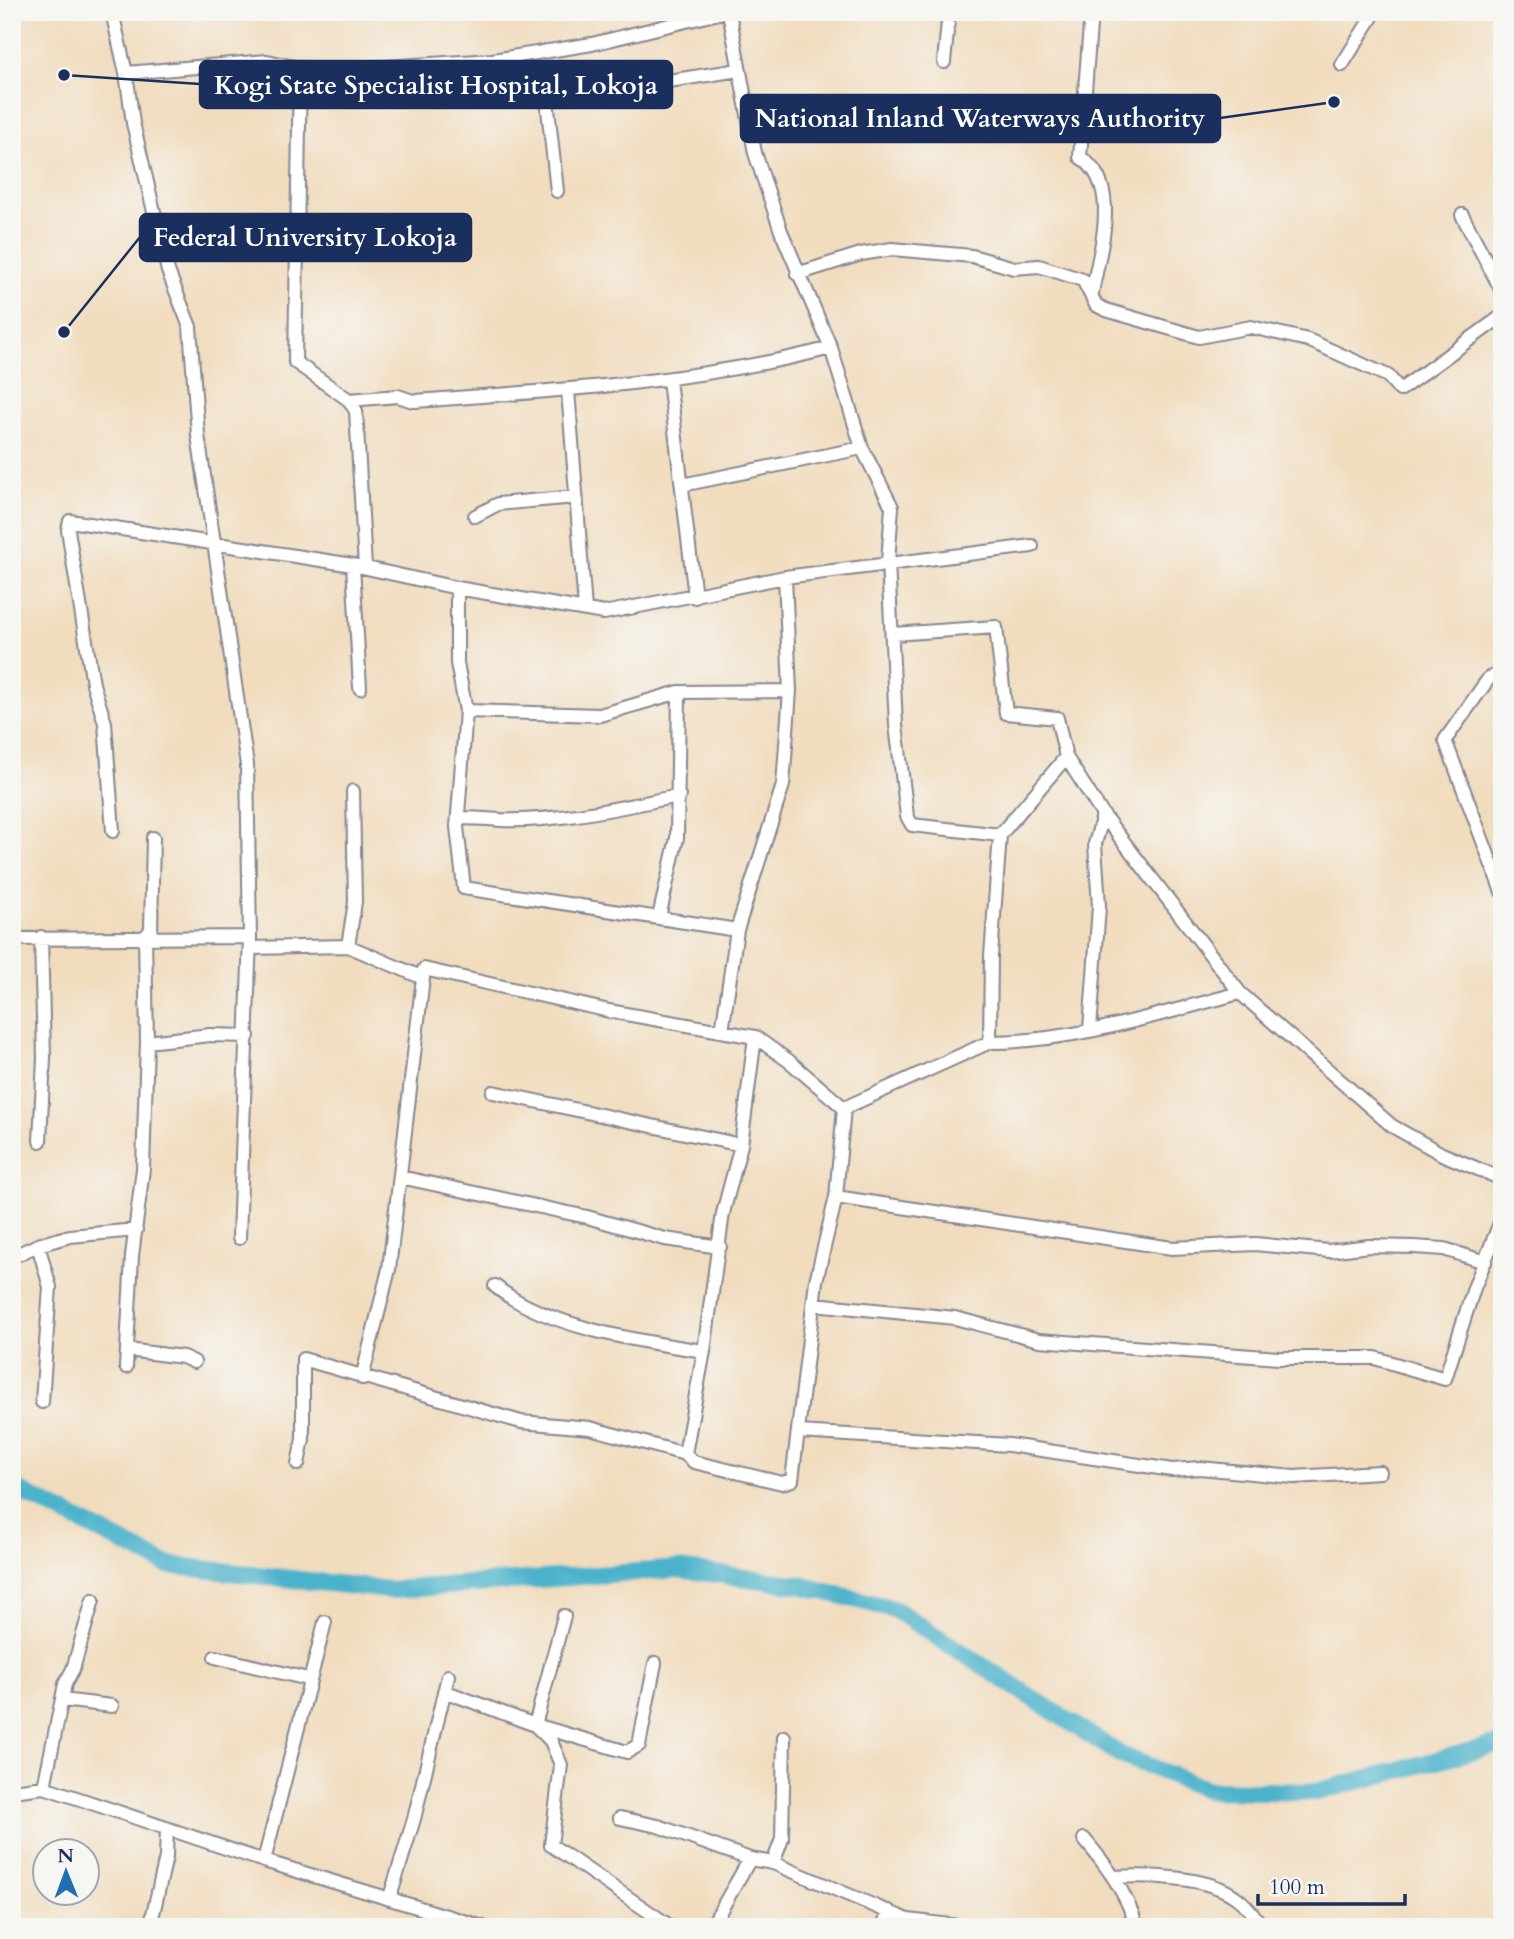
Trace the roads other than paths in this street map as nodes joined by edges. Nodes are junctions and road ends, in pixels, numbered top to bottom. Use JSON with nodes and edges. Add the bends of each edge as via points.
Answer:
{"nodes":[{"id":1,"x":112,"y":12,"type":"edge"},
{"id":2,"x":723,"y":12,"type":"edge"},
{"id":3,"x":729,"y":12,"type":"edge"},
{"id":4,"x":949,"y":12,"type":"edge"},
{"id":5,"x":1091,"y":12,"type":"edge"},
{"id":6,"x":1375,"y":12,"type":"edge"},
{"id":7,"x":944,"y":62,"type":"dead end"},
{"id":8,"x":449,"y":64,"type":"junction"},
{"id":9,"x":1342,"y":65,"type":"dead end"},
{"id":10,"x":300,"y":68,"type":"junction"},
{"id":11,"x":740,"y":70,"type":"junction"},
{"id":12,"x":126,"y":73,"type":"junction"},
{"id":13,"x":547,"y":100,"type":"junction"},
{"id":14,"x":557,"y":191,"type":"dead end"},
{"id":15,"x":1462,"y":215,"type":"dead end"},
{"id":16,"x":797,"y":274,"type":"junction"},
{"id":17,"x":1502,"y":291,"type":"edge"},
{"id":18,"x":1092,"y":293,"type":"junction"},
{"id":19,"x":1502,"y":316,"type":"edge"},
{"id":20,"x":831,"y":348,"type":"junction"},
{"id":21,"x":669,"y":380,"type":"junction"},
{"id":22,"x":568,"y":390,"type":"junction"},
{"id":23,"x":349,"y":400,"type":"junction"},
{"id":24,"x":862,"y":448,"type":"junction"},
{"id":25,"x":682,"y":485,"type":"junction"},
{"id":26,"x":576,"y":497,"type":"junction"},
{"id":27,"x":475,"y":516,"type":"dead end"},
{"id":28,"x":213,"y":541,"type":"junction"},
{"id":29,"x":1032,"y":547,"type":"dead end"},
{"id":30,"x":888,"y":562,"type":"junction"},
{"id":31,"x":359,"y":566,"type":"junction"},
{"id":32,"x":785,"y":577,"type":"junction"},
{"id":33,"x":457,"y":587,"type":"junction"},
{"id":34,"x":695,"y":597,"type":"junction"},
{"id":35,"x":585,"y":608,"type":"junction"},
{"id":36,"x":892,"y":634,"type":"junction"},
{"id":37,"x":1502,"y":673,"type":"edge"},
{"id":38,"x":360,"y":688,"type":"dead end"},
{"id":39,"x":789,"y":691,"type":"junction"},
{"id":40,"x":679,"y":692,"type":"junction"},
{"id":41,"x":466,"y":711,"type":"junction"},
{"id":42,"x":1066,"y":757,"type":"junction"},
{"id":43,"x":353,"y":790,"type":"dead end"},
{"id":44,"x":679,"y":796,"type":"junction"},
{"id":45,"x":1103,"y":815,"type":"junction"},
{"id":46,"x":458,"y":818,"type":"junction"},
{"id":47,"x":113,"y":831,"type":"dead end"},
{"id":48,"x":1000,"y":835,"type":"junction"},
{"id":49,"x":153,"y":838,"type":"dead end"},
{"id":50,"x":1502,"y":892,"type":"edge"},
{"id":51,"x":659,"y":917,"type":"junction"},
{"id":52,"x":737,"y":930,"type":"junction"},
{"id":53,"x":41,"y":937,"type":"junction"},
{"id":54,"x":145,"y":937,"type":"junction"},
{"id":55,"x":12,"y":939,"type":"edge"},
{"id":56,"x":250,"y":943,"type":"junction"},
{"id":57,"x":348,"y":946,"type":"junction"},
{"id":58,"x":423,"y":978,"type":"junction"},
{"id":59,"x":1240,"y":993,"type":"junction"},
{"id":60,"x":1090,"y":1030,"type":"junction"},
{"id":61,"x":722,"y":1031,"type":"junction"},
{"id":62,"x":248,"y":1035,"type":"junction"},
{"id":63,"x":755,"y":1037,"type":"junction"},
{"id":64,"x":147,"y":1042,"type":"junction"},
{"id":65,"x":990,"y":1042,"type":"junction"},
{"id":66,"x":493,"y":1092,"type":"dead end"},
{"id":67,"x":844,"y":1108,"type":"junction"},
{"id":68,"x":40,"y":1141,"type":"dead end"},
{"id":69,"x":741,"y":1145,"type":"junction"},
{"id":70,"x":400,"y":1177,"type":"junction"},
{"id":71,"x":1502,"y":1179,"type":"edge"},
{"id":72,"x":836,"y":1197,"type":"junction"},
{"id":73,"x":1502,"y":1218,"type":"edge"},
{"id":74,"x":136,"y":1230,"type":"junction"},
{"id":75,"x":239,"y":1238,"type":"dead end"},
{"id":76,"x":38,"y":1245,"type":"junction"},
{"id":77,"x":720,"y":1247,"type":"junction"},
{"id":78,"x":12,"y":1257,"type":"edge"},
{"id":79,"x":1485,"y":1262,"type":"junction"},
{"id":80,"x":495,"y":1286,"type":"dead end"},
{"id":81,"x":814,"y":1304,"type":"junction"},
{"id":82,"x":127,"y":1350,"type":"junction"},
{"id":83,"x":704,"y":1351,"type":"junction"},
{"id":84,"x":194,"y":1362,"type":"dead end"},
{"id":85,"x":126,"y":1367,"type":"dead end"},
{"id":86,"x":362,"y":1378,"type":"junction"},
{"id":87,"x":42,"y":1402,"type":"dead end"},
{"id":88,"x":799,"y":1432,"type":"junction"},
{"id":89,"x":685,"y":1454,"type":"junction"},
{"id":90,"x":298,"y":1464,"type":"dead end"},
{"id":91,"x":1380,"y":1472,"type":"dead end"},
{"id":92,"x":93,"y":1600,"type":"dead end"},
{"id":93,"x":564,"y":1616,"type":"dead end"},
{"id":94,"x":326,"y":1622,"type":"dead end"},
{"id":95,"x":215,"y":1657,"type":"dead end"},
{"id":96,"x":655,"y":1663,"type":"dead end"},
{"id":97,"x":448,"y":1676,"type":"dead end"},
{"id":98,"x":309,"y":1679,"type":"junction"},
{"id":99,"x":444,"y":1691,"type":"junction"},
{"id":100,"x":62,"y":1700,"type":"junction"},
{"id":101,"x":112,"y":1706,"type":"dead end"},
{"id":102,"x":535,"y":1725,"type":"junction"},
{"id":103,"x":785,"y":1737,"type":"dead end"},
{"id":104,"x":44,"y":1787,"type":"junction"},
{"id":105,"x":12,"y":1791,"type":"edge"},
{"id":106,"x":620,"y":1818,"type":"dead end"},
{"id":107,"x":167,"y":1828,"type":"junction"},
{"id":108,"x":1084,"y":1839,"type":"dead end"},
{"id":109,"x":750,"y":1859,"type":"junction"},
{"id":110,"x":264,"y":1861,"type":"junction"},
{"id":111,"x":773,"y":1863,"type":"junction"},
{"id":112,"x":1113,"y":1877,"type":"junction"},
{"id":113,"x":390,"y":1897,"type":"junction"},
{"id":114,"x":889,"y":1911,"type":"junction"},
{"id":115,"x":150,"y":1927,"type":"edge"},
{"id":116,"x":483,"y":1927,"type":"edge"},
{"id":117,"x":671,"y":1927,"type":"edge"},
{"id":118,"x":711,"y":1927,"type":"edge"},
{"id":119,"x":883,"y":1927,"type":"edge"},
{"id":120,"x":967,"y":1927,"type":"edge"},
{"id":121,"x":1137,"y":1927,"type":"edge"},
{"id":122,"x":1263,"y":1927,"type":"edge"}],
"edges":[{"from":1,"to":12,"type":"street"},
{"from":2,"to":8,"type":"street","via":[[592,44]]},
{"from":3,"to":11,"type":"street"},
{"from":4,"to":7,"type":"street"},
{"from":5,"to":18,"type":"street","via":[[1080,157],[1103,182],[1104,211]]},
{"from":6,"to":9,"type":"street"},
{"from":8,"to":10,"type":"street","via":[[322,71]]},
{"from":8,"to":13,"type":"street","via":[[456,81]]},
{"from":10,"to":12,"type":"street","via":[[267,61]]},
{"from":10,"to":23,"type":"street","via":[[295,362]]},
{"from":11,"to":13,"type":"street"},
{"from":11,"to":16,"type":"street","via":[[755,153]]},
{"from":12,"to":28,"type":"street","via":[[133,124],[168,271],[190,327],[198,435]]},
{"from":13,"to":14,"type":"street"},
{"from":15,"to":17,"type":"street"},
{"from":16,"to":18,"type":"street","via":[[861,254],[891,250],[972,256],[1014,268],[1040,266],[1083,280]]},
{"from":16,"to":20,"type":"street"},
{"from":18,"to":19,"type":"street","via":[[1096,304],[1106,310],[1199,337],[1251,327],[1308,340],[1388,376],[1400,390]]},
{"from":20,"to":21,"type":"street"},
{"from":20,"to":24,"type":"street"},
{"from":21,"to":22,"type":"street"},
{"from":21,"to":25,"type":"street"},
{"from":22,"to":23,"type":"street","via":[[413,401],[398,396]]},
{"from":22,"to":26,"type":"street"},
{"from":23,"to":31,"type":"street","via":[[356,411]]},
{"from":24,"to":25,"type":"street"},
{"from":24,"to":30,"type":"street","via":[[892,507]]},
{"from":25,"to":34,"type":"street"},
{"from":26,"to":27,"type":"street","via":[[498,504]]},
{"from":26,"to":35,"type":"street"},
{"from":28,"to":31,"type":"street"},
{"from":28,"to":47,"type":"street","via":[[70,521],[93,684],[109,748]]},
{"from":28,"to":56,"type":"street","via":[[247,765]]},
{"from":29,"to":30,"type":"street"},
{"from":30,"to":32,"type":"street"},
{"from":30,"to":36,"type":"street"},
{"from":31,"to":33,"type":"street"},
{"from":31,"to":38,"type":"street"},
{"from":32,"to":34,"type":"street"},
{"from":32,"to":39,"type":"street"},
{"from":33,"to":35,"type":"street"},
{"from":33,"to":41,"type":"street","via":[[457,663]]},
{"from":34,"to":35,"type":"street","via":[[604,613]]},
{"from":36,"to":42,"type":"street","via":[[996,627],[1006,713],[1057,718]]},
{"from":36,"to":48,"type":"street","via":[[906,816],[912,825]]},
{"from":37,"to":50,"type":"street","via":[[1489,678],[1445,740]]},
{"from":39,"to":40,"type":"street"},
{"from":39,"to":52,"type":"street","via":[[783,785]]},
{"from":40,"to":41,"type":"street","via":[[600,715]]},
{"from":40,"to":44,"type":"street"},
{"from":41,"to":46,"type":"street"},
{"from":42,"to":45,"type":"street"},
{"from":42,"to":48,"type":"street"},
{"from":43,"to":57,"type":"street","via":[[355,902]]},
{"from":44,"to":46,"type":"street","via":[[551,817]]},
{"from":44,"to":51,"type":"street","via":[[677,838]]},
{"from":45,"to":59,"type":"street"},
{"from":45,"to":60,"type":"street","via":[[1095,844],[1099,907]]},
{"from":46,"to":51,"type":"street","via":[[464,888]]},
{"from":48,"to":65,"type":"street"},
{"from":49,"to":54,"type":"street","via":[[151,930]]},
{"from":51,"to":52,"type":"street"},
{"from":52,"to":61,"type":"street"},
{"from":53,"to":54,"type":"street"},
{"from":53,"to":55,"type":"street"},
{"from":53,"to":68,"type":"street","via":[[44,1058]]},
{"from":54,"to":56,"type":"street"},
{"from":54,"to":64,"type":"street"},
{"from":56,"to":57,"type":"street"},
{"from":56,"to":62,"type":"street"},
{"from":57,"to":58,"type":"street"},
{"from":58,"to":61,"type":"street","via":[[424,969]]},
{"from":58,"to":70,"type":"street"},
{"from":59,"to":60,"type":"street"},
{"from":59,"to":71,"type":"street","via":[[1392,1126],[1442,1154]]},
{"from":60,"to":65,"type":"street"},
{"from":61,"to":63,"type":"street"},
{"from":62,"to":64,"type":"street"},
{"from":62,"to":75,"type":"street"},
{"from":63,"to":67,"type":"street"},
{"from":63,"to":69,"type":"street"},
{"from":64,"to":74,"type":"street"},
{"from":65,"to":67,"type":"street"},
{"from":66,"to":69,"type":"street"},
{"from":67,"to":72,"type":"street"},
{"from":69,"to":77,"type":"street","via":[[723,1213]]},
{"from":70,"to":77,"type":"street"},
{"from":70,"to":86,"type":"street","via":[[389,1269]]},
{"from":72,"to":79,"type":"street","via":[[1172,1248],[1255,1244],[1329,1251],[1414,1247],[1444,1249]]},
{"from":72,"to":81,"type":"street"},
{"from":73,"to":79,"type":"street"},
{"from":74,"to":76,"type":"street","via":[[81,1234]]},
{"from":74,"to":82,"type":"street"},
{"from":76,"to":78,"type":"street"},
{"from":76,"to":87,"type":"street","via":[[50,1287]]},
{"from":77,"to":83,"type":"street"},
{"from":79,"to":81,"type":"street","via":[[1445,1379],[1375,1358],[1279,1358],[1039,1340],[955,1318]]},
{"from":80,"to":83,"type":"street","via":[[511,1299],[597,1331]]},
{"from":81,"to":88,"type":"street"},
{"from":82,"to":84,"type":"street"},
{"from":82,"to":85,"type":"street"},
{"from":83,"to":89,"type":"street"},
{"from":86,"to":89,"type":"street","via":[[521,1422],[590,1428]]},
{"from":86,"to":90,"type":"street","via":[[303,1359],[303,1439]]},
{"from":88,"to":89,"type":"street","via":[[794,1476],[782,1483],[694,1462]]},
{"from":88,"to":91,"type":"street","via":[[1009,1445],[1172,1470],[1200,1468],[1294,1477]]},
{"from":92,"to":100,"type":"street"},
{"from":93,"to":102,"type":"street"},
{"from":94,"to":98,"type":"street"},
{"from":95,"to":98,"type":"street"},
{"from":96,"to":102,"type":"street","via":[[639,1745],[627,1752]]},
{"from":97,"to":99,"type":"street"},
{"from":98,"to":110,"type":"street"},
{"from":99,"to":102,"type":"street"},
{"from":99,"to":113,"type":"street"},
{"from":100,"to":101,"type":"street"},
{"from":100,"to":104,"type":"street"},
{"from":102,"to":117,"type":"street","via":[[551,1741],[561,1765],[551,1845]]},
{"from":103,"to":111,"type":"street","via":[[782,1839]]},
{"from":104,"to":105,"type":"street"},
{"from":104,"to":107,"type":"street"},
{"from":106,"to":109,"type":"street","via":[[658,1826]]},
{"from":107,"to":110,"type":"street"},
{"from":107,"to":115,"type":"street","via":[[166,1857]]},
{"from":108,"to":112,"type":"street"},
{"from":109,"to":111,"type":"street"},
{"from":109,"to":118,"type":"street"},
{"from":110,"to":113,"type":"street"},
{"from":111,"to":114,"type":"street"},
{"from":112,"to":121,"type":"street","via":[[1131,1906]]},
{"from":112,"to":122,"type":"street","via":[[1143,1875],[1202,1883],[1236,1896]]},
{"from":113,"to":116,"type":"street"},
{"from":114,"to":119,"type":"street"},
{"from":114,"to":120,"type":"street","via":[[908,1920]]}]}
